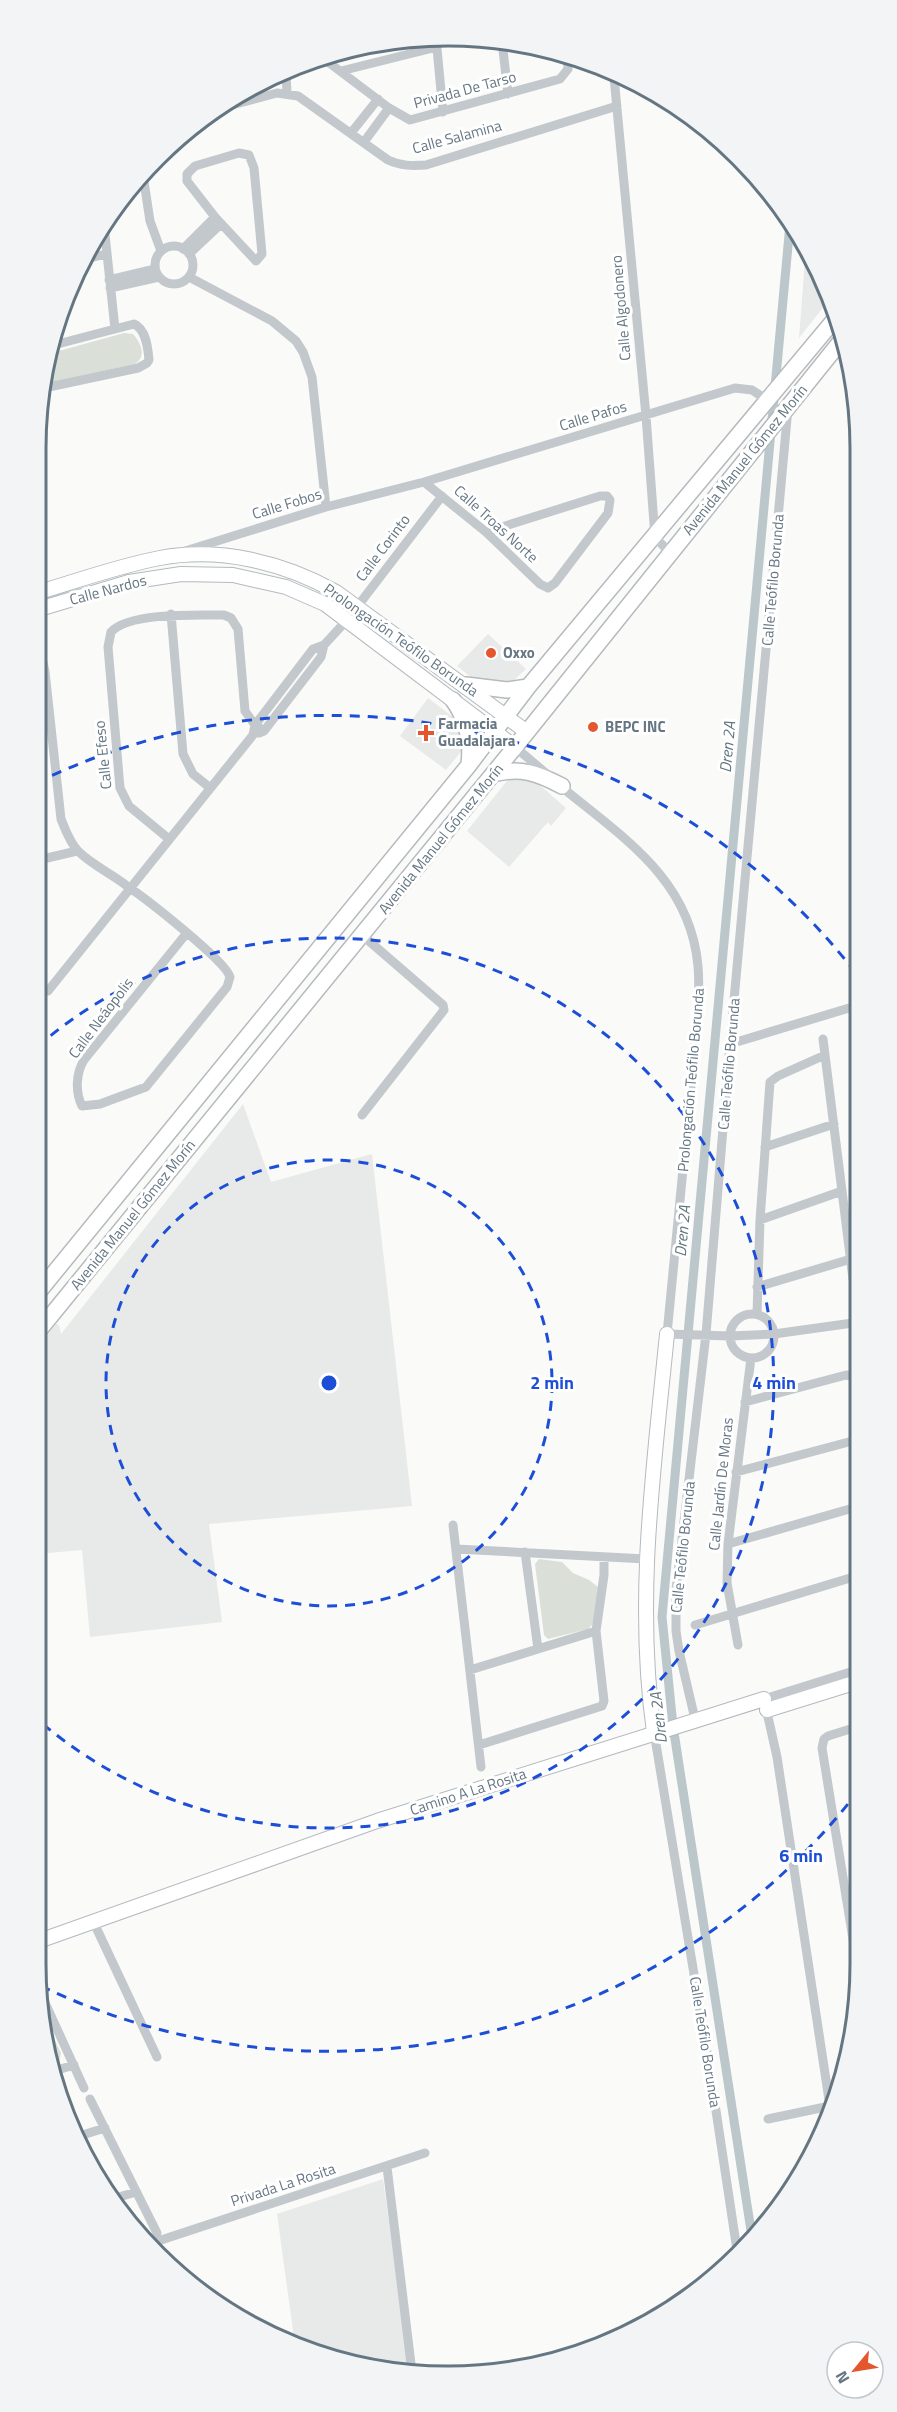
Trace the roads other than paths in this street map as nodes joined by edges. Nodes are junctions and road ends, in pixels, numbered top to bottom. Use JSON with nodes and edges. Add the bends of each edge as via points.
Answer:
{"nodes":[{"id":1,"x":437,"y":46,"type":"edge"},
{"id":2,"x":423,"y":47,"type":"edge"},
{"id":3,"x":503,"y":50,"type":"edge"},
{"id":4,"x":333,"y":63,"type":"edge"},
{"id":5,"x":568,"y":65,"type":"edge"},
{"id":6,"x":341,"y":70,"type":"junction"},
{"id":7,"x":286,"y":81,"type":"edge"},
{"id":8,"x":615,"y":83,"type":"edge"},
{"id":9,"x":287,"y":93,"type":"junction"},
{"id":10,"x":508,"y":94,"type":"junction"},
{"id":11,"x":378,"y":99,"type":"junction"},
{"id":12,"x":246,"y":101,"type":"edge"},
{"id":13,"x":617,"y":106,"type":"junction"},
{"id":14,"x":389,"y":108,"type":"junction"},
{"id":15,"x":443,"y":112,"type":"junction"},
{"id":16,"x":351,"y":133,"type":"junction"},
{"id":17,"x":364,"y":142,"type":"junction"},
{"id":18,"x":145,"y":185,"type":"edge"},
{"id":19,"x":218,"y":220,"type":"junction"},
{"id":20,"x":105,"y":239,"type":"edge"},
{"id":21,"x":161,"y":251,"type":"junction"},
{"id":22,"x":186,"y":252,"type":"junction"},
{"id":23,"x":106,"y":255,"type":"junction"},
{"id":24,"x":95,"y":257,"type":"edge"},
{"id":25,"x":157,"y":273,"type":"junction"},
{"id":26,"x":189,"y":277,"type":"junction"},
{"id":27,"x":110,"y":284,"type":"junction"},
{"id":28,"x":831,"y":324,"type":"edge"},
{"id":29,"x":115,"y":329,"type":"junction"},
{"id":30,"x":60,"y":343,"type":"edge"},
{"id":31,"x":837,"y":345,"type":"edge"},
{"id":32,"x":51,"y":386,"type":"edge"},
{"id":33,"x":770,"y":396,"type":"junction"},
{"id":34,"x":788,"y":406,"type":"junction"},
{"id":35,"x":646,"y":416,"type":"junction"},
{"id":36,"x":424,"y":482,"type":"junction"},
{"id":37,"x":442,"y":496,"type":"junction"},
{"id":38,"x":326,"y":507,"type":"junction"},
{"id":39,"x":486,"y":532,"type":"junction"},
{"id":40,"x":655,"y":537,"type":"junction"},
{"id":41,"x":670,"y":553,"type":"junction"},
{"id":42,"x":159,"y":558,"type":"junction"},
{"id":43,"x":182,"y":574,"type":"joint"},
{"id":44,"x":46,"y":590,"type":"edge"},
{"id":45,"x":46,"y":607,"type":"edge"},
{"id":46,"x":358,"y":607,"type":"junction"},
{"id":47,"x":171,"y":614,"type":"junction"},
{"id":48,"x":348,"y":620,"type":"junction"},
{"id":49,"x":324,"y":645,"type":"junction"},
{"id":50,"x":46,"y":681,"type":"edge"},
{"id":51,"x":463,"y":683,"type":"junction"},
{"id":52,"x":528,"y":687,"type":"junction"},
{"id":53,"x":278,"y":693,"type":"junction"},
{"id":54,"x":451,"y":698,"type":"junction"},
{"id":55,"x":288,"y":701,"type":"junction"},
{"id":56,"x":507,"y":716,"type":"junction"},
{"id":57,"x":254,"y":730,"type":"junction"},
{"id":58,"x":495,"y":731,"type":"junction"},
{"id":59,"x":527,"y":732,"type":"junction"},
{"id":60,"x":515,"y":747,"type":"junction"},
{"id":61,"x":469,"y":765,"type":"junction"},
{"id":62,"x":493,"y":774,"type":"junction"},
{"id":63,"x":562,"y":786,"type":"junction"},
{"id":64,"x":209,"y":788,"type":"junction"},
{"id":65,"x":169,"y":838,"type":"junction"},
{"id":66,"x":77,"y":851,"type":"junction"},
{"id":67,"x":46,"y":858,"type":"edge"},
{"id":68,"x":130,"y":887,"type":"junction"},
{"id":69,"x":186,"y":934,"type":"junction"},
{"id":70,"x":362,"y":936,"type":"junction"},
{"id":71,"x":48,"y":991,"type":"dead end"},
{"id":72,"x":850,"y":1008,"type":"edge"},
{"id":73,"x":823,"y":1039,"type":"dead end"},
{"id":74,"x":730,"y":1044,"type":"junction"},
{"id":75,"x":825,"y":1056,"type":"junction"},
{"id":76,"x":362,"y":1115,"type":"dead end"},
{"id":77,"x":834,"y":1124,"type":"junction"},
{"id":78,"x":765,"y":1147,"type":"junction"},
{"id":79,"x":842,"y":1191,"type":"junction"},
{"id":80,"x":760,"y":1220,"type":"junction"},
{"id":81,"x":850,"y":1251,"type":"edge"},
{"id":82,"x":850,"y":1259,"type":"edge"},
{"id":83,"x":46,"y":1283,"type":"edge"},
{"id":84,"x":757,"y":1287,"type":"junction"},
{"id":85,"x":757,"y":1314,"type":"junction"},
{"id":86,"x":46,"y":1322,"type":"edge"},
{"id":87,"x":850,"y":1323,"type":"edge"},
{"id":88,"x":671,"y":1334,"type":"junction"},
{"id":89,"x":703,"y":1334,"type":"junction"},
{"id":90,"x":774,"y":1334,"type":"junction"},
{"id":91,"x":730,"y":1336,"type":"junction"},
{"id":92,"x":751,"y":1358,"type":"junction"},
{"id":93,"x":850,"y":1376,"type":"edge"},
{"id":94,"x":745,"y":1402,"type":"junction"},
{"id":95,"x":850,"y":1442,"type":"edge"},
{"id":96,"x":736,"y":1472,"type":"junction"},
{"id":97,"x":850,"y":1509,"type":"edge"},
{"id":98,"x":453,"y":1525,"type":"dead end"},
{"id":99,"x":728,"y":1544,"type":"junction"},
{"id":100,"x":456,"y":1549,"type":"junction"},
{"id":101,"x":525,"y":1552,"type":"junction"},
{"id":102,"x":604,"y":1557,"type":"junction"},
{"id":103,"x":646,"y":1559,"type":"junction"},
{"id":104,"x":850,"y":1578,"type":"edge"},
{"id":105,"x":732,"y":1614,"type":"junction"},
{"id":106,"x":695,"y":1625,"type":"dead end"},
{"id":107,"x":596,"y":1631,"type":"junction"},
{"id":108,"x":738,"y":1645,"type":"dead end"},
{"id":109,"x":538,"y":1649,"type":"junction"},
{"id":110,"x":470,"y":1670,"type":"junction"},
{"id":111,"x":850,"y":1673,"type":"edge"},
{"id":112,"x":850,"y":1683,"type":"edge"},
{"id":113,"x":765,"y":1704,"type":"junction"},
{"id":114,"x":689,"y":1721,"type":"junction"},
{"id":115,"x":850,"y":1729,"type":"edge"},
{"id":116,"x":659,"y":1731,"type":"junction"},
{"id":117,"x":479,"y":1745,"type":"junction"},
{"id":118,"x":481,"y":1767,"type":"dead end"},
{"id":119,"x":850,"y":1909,"type":"edge"},
{"id":120,"x":94,"y":1923,"type":"junction"},
{"id":121,"x":46,"y":1939,"type":"edge"},
{"id":122,"x":50,"y":2012,"type":"edge"},
{"id":123,"x":157,"y":2057,"type":"dead end"},
{"id":124,"x":74,"y":2065,"type":"junction"},
{"id":125,"x":60,"y":2069,"type":"edge"},
{"id":126,"x":84,"y":2088,"type":"dead end"},
{"id":127,"x":828,"y":2096,"type":"edge"},
{"id":128,"x":90,"y":2099,"type":"dead end"},
{"id":129,"x":823,"y":2110,"type":"edge"},
{"id":130,"x":768,"y":2119,"type":"dead end"},
{"id":131,"x":105,"y":2128,"type":"junction"},
{"id":132,"x":85,"y":2134,"type":"edge"},
{"id":133,"x":426,"y":2152,"type":"dead end"},
{"id":134,"x":387,"y":2167,"type":"junction"},
{"id":135,"x":136,"y":2192,"type":"junction"},
{"id":136,"x":121,"y":2196,"type":"edge"},
{"id":137,"x":157,"y":2233,"type":"dead end"},
{"id":138,"x":158,"y":2241,"type":"edge"},
{"id":139,"x":736,"y":2245,"type":"edge"},
{"id":140,"x":411,"y":2364,"type":"edge"}],
"edges":[{"from":1,"to":15,"type":"street"},
{"from":2,"to":6,"type":"street"},
{"from":3,"to":10,"type":"street"},
{"from":4,"to":6,"type":"street","name":"Privada De Tarso"},
{"from":5,"to":10,"type":"street","name":"Privada De Tarso","via":[[560,79]]},
{"from":6,"to":11,"type":"street","name":"Privada De Tarso"},
{"from":7,"to":9,"type":"street"},
{"from":8,"to":13,"type":"street","name":"Calle Algodonero"},
{"from":9,"to":12,"type":"street"},
{"from":9,"to":16,"type":"street","name":"Calle Salamina","via":[[298,96]]},
{"from":10,"to":15,"type":"street","name":"Privada De Tarso"},
{"from":11,"to":14,"type":"street","name":"Privada De Tarso"},
{"from":11,"to":16,"type":"street"},
{"from":13,"to":17,"type":"street","name":"Calle Salamina","via":[[426,165],[398,165]]},
{"from":13,"to":35,"type":"street","name":"Calle Algodonero"},
{"from":14,"to":15,"type":"street","name":"Privada De Tarso","via":[[410,120]]},
{"from":14,"to":17,"type":"street"},
{"from":16,"to":17,"type":"street","name":"Calle Salamina"},
{"from":18,"to":21,"type":"street","via":[[150,221]]},
{"from":19,"to":19,"type":"street","via":[[191,188],[187,174],[195,166],[239,153],[249,155],[254,168],[261,257],[253,259]]},
{"from":19,"to":22,"type":"street"},
{"from":20,"to":23,"type":"street"},
{"from":21,"to":22,"type":"street","via":[[172,246]]},
{"from":21,"to":25,"type":"street","via":[[157,256]]},
{"from":22,"to":26,"type":"street","via":[[193,265]]},
{"from":23,"to":24,"type":"street"},
{"from":23,"to":27,"type":"street"},
{"from":25,"to":26,"type":"street","via":[[169,284]]},
{"from":25,"to":27,"type":"street"},
{"from":26,"to":38,"type":"street","via":[[272,321],[303,352],[312,377]]},
{"from":27,"to":29,"type":"street"},
{"from":28,"to":33,"type":"main road","name":"Avenida Manuel Gómez Morín"},
{"from":29,"to":30,"type":"street"},
{"from":29,"to":32,"type":"street","via":[[134,324],[140,327],[147,363]]},
{"from":31,"to":34,"type":"main road","name":"Avenida Manuel Gómez Morín"},
{"from":33,"to":35,"type":"street","name":"Calle Pafos","via":[[735,388]]},
{"from":33,"to":40,"type":"main road","name":"Avenida Manuel Gómez Morín"},
{"from":34,"to":41,"type":"main road","name":"Avenida Manuel Gómez Morín"},
{"from":34,"to":74,"type":"street","name":"Calle Teófilo Borunda"},
{"from":35,"to":36,"type":"street","name":"Calle Pafos"},
{"from":35,"to":40,"type":"street","name":"Calle Algodonero"},
{"from":36,"to":37,"type":"street","name":"Calle Troas Norte"},
{"from":36,"to":38,"type":"street","name":"Calle Fobos"},
{"from":37,"to":39,"type":"street","name":"Calle Troas Norte"},
{"from":37,"to":46,"type":"street","name":"Calle Corinto"},
{"from":38,"to":42,"type":"street","name":"Calle Fobos"},
{"from":39,"to":39,"type":"street","name":"Calle Troas Norte","via":[[548,588],[608,513],[610,500],[607,496],[591,498]]},
{"from":40,"to":41,"type":"street"},
{"from":40,"to":52,"type":"main road","name":"Avenida Manuel Gómez Morín"},
{"from":41,"to":59,"type":"main road","name":"Avenida Manuel Gómez Morín"},
{"from":42,"to":44,"type":"street","name":"Calle Nardos"},
{"from":42,"to":46,"type":"street","name":"Prolongación Teófilo Borunda","via":[[214,555],[262,562],[315,580]]},
{"from":43,"to":45,"type":"street","name":"Calle Nardos","via":[[129,582]]},
{"from":43,"to":48,"type":"street","name":"Prolongación Teófilo Borunda","via":[[233,575],[286,587],[325,604]]},
{"from":46,"to":48,"type":"street","name":"Calle Corinto"},
{"from":46,"to":51,"type":"street","name":"Prolongación Teófilo Borunda"},
{"from":47,"to":57,"type":"street","via":[[231,618],[238,629],[243,704]]},
{"from":47,"to":64,"type":"street","via":[[183,754],[194,774]]},
{"from":47,"to":65,"type":"street","name":"Calle Efeso","via":[[121,624],[111,632],[108,647],[120,788],[129,806]]},
{"from":48,"to":49,"type":"street","name":"Calle Corinto"},
{"from":48,"to":54,"type":"street","name":"Prolongación Teófilo Borunda"},
{"from":49,"to":53,"type":"street","name":"Calle Corinto","via":[[313,649]]},
{"from":49,"to":55,"type":"street","name":"Calle Corinto","via":[[321,657]]},
{"from":50,"to":66,"type":"street","via":[[61,819]]},
{"from":51,"to":52,"type":"main road","via":[[500,690]]},
{"from":51,"to":54,"type":"street"},
{"from":51,"to":56,"type":"street","name":"Prolongación Teófilo Borunda"},
{"from":52,"to":56,"type":"main road","name":"Avenida Manuel Gómez Morín"},
{"from":53,"to":55,"type":"street"},
{"from":53,"to":57,"type":"street","name":"Calle Corinto"},
{"from":54,"to":58,"type":"street","name":"Prolongación Teófilo Borunda"},
{"from":54,"to":61,"type":"main road","via":[[468,730]]},
{"from":55,"to":57,"type":"street","name":"Calle Corinto","via":[[264,731]]},
{"from":56,"to":58,"type":"main road","name":"Avenida Manuel Gómez Morín"},
{"from":56,"to":59,"type":"street","name":"Prolongación Teófilo Borunda"},
{"from":57,"to":64,"type":"street","name":"Calle Corinto"},
{"from":58,"to":60,"type":"street","name":"Prolongación Teófilo Borunda"},
{"from":58,"to":61,"type":"main road","name":"Avenida Manuel Gómez Morín"},
{"from":59,"to":60,"type":"main road","name":"Avenida Manuel Gómez Morín"},
{"from":60,"to":62,"type":"main road","name":"Avenida Manuel Gómez Morín"},
{"from":60,"to":63,"type":"street","name":"Prolongación Teófilo Borunda"},
{"from":61,"to":83,"type":"main road","name":"Avenida Manuel Gómez Morín"},
{"from":62,"to":63,"type":"main road","via":[[525,771]]},
{"from":62,"to":70,"type":"main road","name":"Avenida Manuel Gómez Morín"},
{"from":63,"to":88,"type":"street","name":"Prolongación Teófilo Borunda","via":[[659,872],[681,903],[695,948],[699,985],[696,1035]]},
{"from":64,"to":65,"type":"street","name":"Calle Corinto"},
{"from":65,"to":68,"type":"street","name":"Calle Corinto"},
{"from":66,"to":67,"type":"street"},
{"from":66,"to":68,"type":"street"},
{"from":68,"to":69,"type":"street"},
{"from":68,"to":71,"type":"street","name":"Calle Corinto"},
{"from":69,"to":69,"type":"street","name":"Calle Neáopolis","via":[[84,1060],[78,1092],[82,1106],[100,1104],[146,1087],[227,987],[230,977],[226,967]]},
{"from":70,"to":76,"type":"street","via":[[443,1005],[444,1010]]},
{"from":70,"to":86,"type":"main road","name":"Avenida Manuel Gómez Morín"},
{"from":72,"to":74,"type":"street"},
{"from":73,"to":75,"type":"street"},
{"from":74,"to":89,"type":"street","name":"Calle Teófilo Borunda"},
{"from":75,"to":77,"type":"street"},
{"from":75,"to":78,"type":"street","via":[[773,1079],[769,1087]]},
{"from":77,"to":78,"type":"street"},
{"from":77,"to":79,"type":"street"},
{"from":78,"to":80,"type":"street"},
{"from":79,"to":80,"type":"street"},
{"from":79,"to":81,"type":"street"},
{"from":80,"to":84,"type":"street"},
{"from":82,"to":84,"type":"street"},
{"from":84,"to":85,"type":"street"},
{"from":85,"to":90,"type":"street","via":[[770,1322]]},
{"from":85,"to":91,"type":"street","via":[[735,1321]]},
{"from":87,"to":90,"type":"street"},
{"from":88,"to":89,"type":"street"},
{"from":88,"to":103,"type":"street","name":"Calle Teófilo Borunda"},
{"from":89,"to":91,"type":"street"},
{"from":89,"to":114,"type":"street","name":"Calle Teófilo Borunda","via":[[676,1590],[677,1641]]},
{"from":90,"to":91,"type":"street"},
{"from":90,"to":92,"type":"street","via":[[770,1349]]},
{"from":91,"to":92,"type":"street","via":[[738,1353]]},
{"from":92,"to":94,"type":"street","name":"Calle Jardín De Moras"},
{"from":93,"to":94,"type":"street"},
{"from":94,"to":96,"type":"street","name":"Calle Jardín De Moras"},
{"from":95,"to":96,"type":"street"},
{"from":96,"to":99,"type":"street","name":"Calle Jardín De Moras"},
{"from":97,"to":99,"type":"street"},
{"from":98,"to":100,"type":"street"},
{"from":99,"to":105,"type":"street","name":"Calle Jardín De Moras","via":[[727,1583]]},
{"from":100,"to":101,"type":"street"},
{"from":100,"to":110,"type":"street"},
{"from":101,"to":102,"type":"street"},
{"from":101,"to":109,"type":"street"},
{"from":102,"to":103,"type":"street"},
{"from":102,"to":107,"type":"street"},
{"from":103,"to":116,"type":"street","name":"Calle Teófilo Borunda","via":[[650,1708]]},
{"from":104,"to":105,"type":"street"},
{"from":105,"to":106,"type":"street"},
{"from":105,"to":108,"type":"street","name":"Calle Jardín De Moras"},
{"from":107,"to":109,"type":"street"},
{"from":107,"to":117,"type":"street","via":[[602,1706]]},
{"from":109,"to":110,"type":"street"},
{"from":110,"to":117,"type":"street"},
{"from":111,"to":113,"type":"street"},
{"from":112,"to":113,"type":"street","name":"Camino A La Rosita"},
{"from":113,"to":114,"type":"street","name":"Camino A La Rosita"},
{"from":113,"to":127,"type":"street","via":[[777,1757]]},
{"from":114,"to":116,"type":"street","name":"Camino A La Rosita"},
{"from":115,"to":119,"type":"street","via":[[828,1736],[822,1748]]},
{"from":116,"to":120,"type":"street","name":"Camino A La Rosita","via":[[377,1821]]},
{"from":116,"to":139,"type":"street","name":"Calle Teófilo Borunda"},
{"from":117,"to":118,"type":"street"},
{"from":120,"to":121,"type":"street"},
{"from":120,"to":123,"type":"street"},
{"from":122,"to":124,"type":"street"},
{"from":124,"to":125,"type":"street"},
{"from":124,"to":126,"type":"street"},
{"from":128,"to":131,"type":"street"},
{"from":129,"to":130,"type":"street"},
{"from":131,"to":132,"type":"street"},
{"from":131,"to":135,"type":"street"},
{"from":133,"to":134,"type":"street","name":"Privada La Rosita"},
{"from":134,"to":138,"type":"street","name":"Privada La Rosita"},
{"from":134,"to":140,"type":"street"},
{"from":135,"to":136,"type":"street"},
{"from":135,"to":137,"type":"street"}]}
